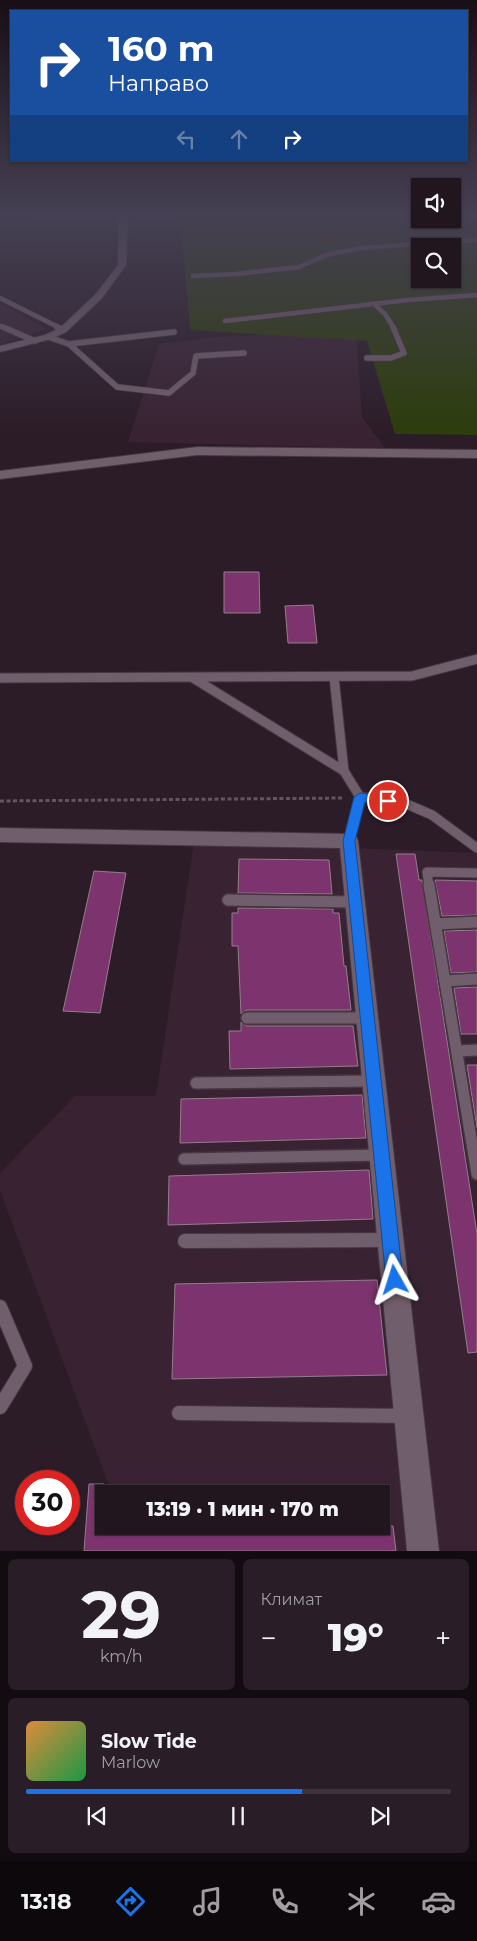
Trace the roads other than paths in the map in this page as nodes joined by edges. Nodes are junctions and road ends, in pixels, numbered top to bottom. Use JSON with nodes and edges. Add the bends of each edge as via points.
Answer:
{"nodes":[{"id":1,"x":107,"y":286,"type":"edge"},
{"id":2,"x":477,"y":295,"type":"edge"},
{"id":3,"x":0,"y":298,"type":"edge"},
{"id":4,"x":374,"y":304,"type":"junction"},
{"id":5,"x":225,"y":321,"type":"dead end"},
{"id":6,"x":0,"y":326,"type":"edge"},
{"id":7,"x":63,"y":330,"type":"junction"},
{"id":8,"x":174,"y":332,"type":"dead end"},
{"id":9,"x":48,"y":337,"type":"junction"},
{"id":10,"x":35,"y":340,"type":"junction"},
{"id":11,"x":69,"y":344,"type":"junction"},
{"id":12,"x":0,"y":349,"type":"edge"},
{"id":13,"x":244,"y":353,"type":"dead end"},
{"id":14,"x":367,"y":358,"type":"dead end"},
{"id":15,"x":477,"y":454,"type":"edge"},
{"id":16,"x":0,"y":475,"type":"edge"},
{"id":17,"x":477,"y":659,"type":"edge"},
{"id":18,"x":193,"y":677,"type":"junction"},
{"id":19,"x":334,"y":677,"type":"junction"},
{"id":20,"x":0,"y":678,"type":"edge"},
{"id":21,"x":344,"y":771,"type":"junction"},
{"id":22,"x":360,"y":797,"type":"junction"},
{"id":23,"x":0,"y":835,"type":"edge"},
{"id":24,"x":349,"y":841,"type":"junction"},
{"id":25,"x":477,"y":848,"type":"edge"},
{"id":26,"x":477,"y":873,"type":"edge"},
{"id":27,"x":228,"y":900,"type":"dead end"},
{"id":28,"x":356,"y":902,"type":"junction"},
{"id":29,"x":477,"y":922,"type":"edge"},
{"id":30,"x":436,"y":924,"type":"junction"},
{"id":31,"x":477,"y":979,"type":"edge"},
{"id":32,"x":445,"y":981,"type":"junction"},
{"id":33,"x":247,"y":1018,"type":"dead end"},
{"id":34,"x":368,"y":1018,"type":"junction"},
{"id":35,"x":477,"y":1050,"type":"edge"},
{"id":36,"x":457,"y":1051,"type":"junction"},
{"id":37,"x":374,"y":1081,"type":"junction"},
{"id":38,"x":196,"y":1083,"type":"dead end"},
{"id":39,"x":473,"y":1125,"type":"edge"},
{"id":40,"x":382,"y":1155,"type":"junction"},
{"id":41,"x":184,"y":1159,"type":"dead end"},
{"id":42,"x":477,"y":1174,"type":"edge"},
{"id":43,"x":391,"y":1240,"type":"junction"},
{"id":44,"x":185,"y":1241,"type":"dead end"},
{"id":45,"x":0,"y":1307,"type":"edge"},
{"id":46,"x":0,"y":1406,"type":"edge"},
{"id":47,"x":179,"y":1413,"type":"dead end"},
{"id":48,"x":409,"y":1416,"type":"junction"},
{"id":49,"x":423,"y":1551,"type":"edge"}],
"edges":[{"from":1,"to":7,"type":"street"},
{"from":2,"to":4,"type":"lane"},
{"from":3,"to":7,"type":"lane"},
{"from":4,"to":5,"type":"lane"},
{"from":4,"to":14,"type":"lane","via":[[393,325],[404,353],[391,358]]},
{"from":6,"to":10,"type":"lane"},
{"from":7,"to":9,"type":"street"},
{"from":8,"to":11,"type":"lane"},
{"from":9,"to":10,"type":"street"},
{"from":9,"to":11,"type":"lane"},
{"from":10,"to":12,"type":"street"},
{"from":11,"to":13,"type":"lane","via":[[117,387],[169,393],[193,373],[196,356]]},
{"from":15,"to":16,"type":"street","via":[[197,451]]},
{"from":17,"to":19,"type":"lane","via":[[412,676]]},
{"from":18,"to":19,"type":"lane"},
{"from":18,"to":20,"type":"lane"},
{"from":18,"to":21,"type":"lane"},
{"from":19,"to":21,"type":"lane"},
{"from":21,"to":22,"type":"lane"},
{"from":22,"to":24,"type":"lane"},
{"from":22,"to":25,"type":"lane","via":[[402,802],[432,815]]},
{"from":23,"to":24,"type":"street"},
{"from":24,"to":28,"type":"street"},
{"from":26,"to":30,"type":"lane","via":[[427,872]]},
{"from":27,"to":28,"type":"lane"},
{"from":28,"to":34,"type":"street"},
{"from":29,"to":30,"type":"lane"},
{"from":30,"to":32,"type":"lane"},
{"from":31,"to":32,"type":"lane"},
{"from":32,"to":36,"type":"lane"},
{"from":33,"to":34,"type":"lane"},
{"from":34,"to":37,"type":"street"},
{"from":35,"to":36,"type":"lane"},
{"from":36,"to":39,"type":"lane"},
{"from":37,"to":38,"type":"lane"},
{"from":37,"to":40,"type":"street"},
{"from":39,"to":42,"type":"lane"},
{"from":40,"to":41,"type":"lane"},
{"from":40,"to":43,"type":"street"},
{"from":43,"to":44,"type":"lane"},
{"from":43,"to":48,"type":"street"},
{"from":45,"to":46,"type":"lane","via":[[25,1366]]},
{"from":47,"to":48,"type":"lane"},
{"from":48,"to":49,"type":"street"}]}
